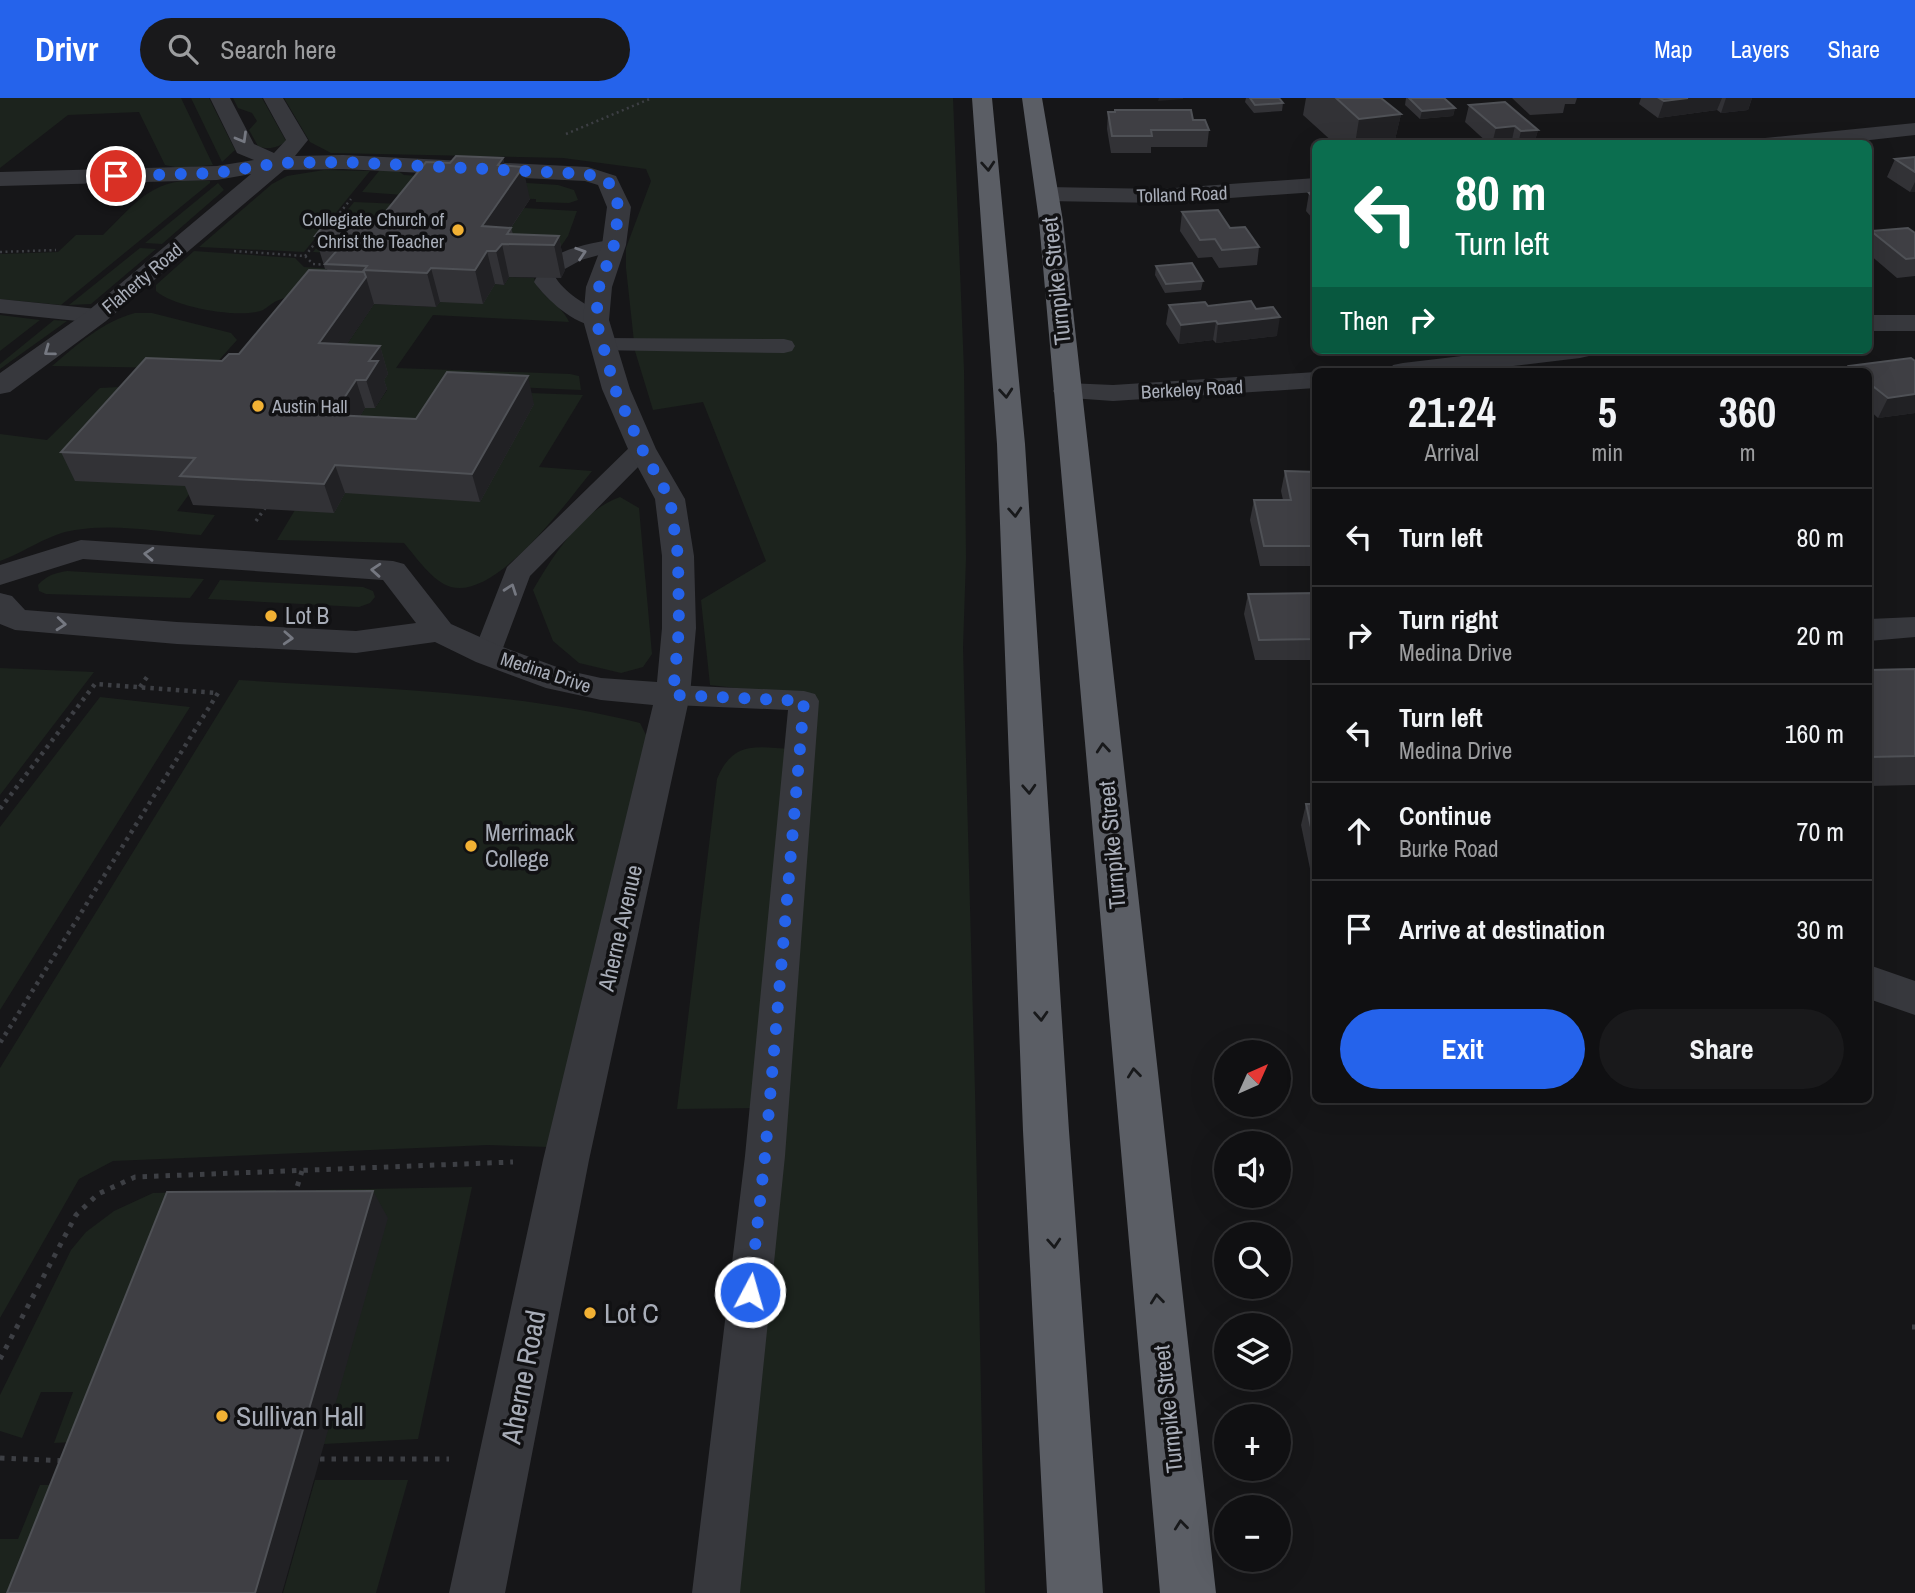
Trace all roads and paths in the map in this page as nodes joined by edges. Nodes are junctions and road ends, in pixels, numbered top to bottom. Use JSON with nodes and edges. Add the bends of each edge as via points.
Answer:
{"nodes":[{"id":1,"x":220,"y":98,"type":"edge"},
{"id":2,"x":273,"y":98,"type":"edge"},
{"id":3,"x":652,"y":98,"type":"edge"},
{"id":4,"x":982,"y":98,"type":"edge"},
{"id":5,"x":1032,"y":98,"type":"edge"},
{"id":6,"x":1915,"y":129,"type":"edge"},
{"id":7,"x":1805,"y":140,"type":"edge"},
{"id":8,"x":278,"y":163,"type":"junction"},
{"id":9,"x":381,"y":163,"type":"junction"},
{"id":10,"x":506,"y":169,"type":"junction"},
{"id":11,"x":0,"y":179,"type":"edge"},
{"id":12,"x":1312,"y":185,"type":"edge"},
{"id":13,"x":1047,"y":194,"type":"junction"},
{"id":14,"x":614,"y":245,"type":"junction"},
{"id":15,"x":56,"y":250,"type":"dead end"},
{"id":16,"x":225,"y":251,"type":"dead end"},
{"id":17,"x":0,"y":252,"type":"edge"},
{"id":18,"x":305,"y":256,"type":"junction"},
{"id":19,"x":329,"y":265,"type":"edge"},
{"id":20,"x":0,"y":306,"type":"edge"},
{"id":21,"x":97,"y":316,"type":"junction"},
{"id":22,"x":596,"y":320,"type":"junction"},
{"id":23,"x":1872,"y":323,"type":"edge"},
{"id":24,"x":1915,"y":323,"type":"edge"},
{"id":25,"x":602,"y":345,"type":"junction"},
{"id":26,"x":783,"y":346,"type":"dead end"},
{"id":27,"x":1546,"y":354,"type":"edge"},
{"id":28,"x":1428,"y":368,"type":"edge"},
{"id":29,"x":1312,"y":380,"type":"edge"},
{"id":30,"x":0,"y":386,"type":"edge"},
{"id":31,"x":1067,"y":391,"type":"junction"},
{"id":32,"x":642,"y":449,"type":"junction"},
{"id":33,"x":265,"y":508,"type":"edge"},
{"id":34,"x":255,"y":523,"type":"dead end"},
{"id":35,"x":0,"y":575,"type":"edge"},
{"id":36,"x":0,"y":603,"type":"edge"},
{"id":37,"x":1915,"y":627,"type":"edge"},
{"id":38,"x":1872,"y":630,"type":"edge"},
{"id":39,"x":439,"y":631,"type":"junction"},
{"id":40,"x":488,"y":654,"type":"junction"},
{"id":41,"x":146,"y":677,"type":"dead end"},
{"id":42,"x":140,"y":687,"type":"junction"},
{"id":43,"x":673,"y":695,"type":"junction"},
{"id":44,"x":0,"y":809,"type":"edge"},
{"id":45,"x":1872,"y":983,"type":"edge"},
{"id":46,"x":1915,"y":998,"type":"edge"},
{"id":47,"x":0,"y":1043,"type":"edge"},
{"id":48,"x":566,"y":1160,"type":"junction"},
{"id":49,"x":302,"y":1171,"type":"junction"},
{"id":50,"x":291,"y":1206,"type":"edge"},
{"id":51,"x":0,"y":1359,"type":"edge"},
{"id":52,"x":0,"y":1458,"type":"edge"},
{"id":53,"x":320,"y":1459,"type":"dead end"},
{"id":54,"x":506,"y":1459,"type":"junction"},
{"id":55,"x":81,"y":1461,"type":"edge"},
{"id":56,"x":477,"y":1593,"type":"edge"},
{"id":57,"x":716,"y":1593,"type":"edge"},
{"id":58,"x":1075,"y":1593,"type":"edge"},
{"id":59,"x":1188,"y":1593,"type":"edge"}],
"edges":[{"from":1,"to":8,"type":"street","one_way":true,"via":[[245,148]]},
{"from":2,"to":8,"type":"street","name":"Flaherty Road","via":[[297,140]]},
{"from":3,"to":10,"type":"path","via":[[514,156]]},
{"from":4,"to":58,"type":"highway","one_way":true,"via":[[1011,444]]},
{"from":5,"to":13,"type":"highway","name":"Turnpike Street"},
{"from":6,"to":7,"type":"street"},
{"from":8,"to":9,"type":"street"},
{"from":8,"to":11,"type":"street","via":[[217,173]]},
{"from":8,"to":21,"type":"street","name":"Flaherty Road"},
{"from":9,"to":10,"type":"street"},
{"from":9,"to":18,"type":"path"},
{"from":10,"to":14,"type":"street","via":[[587,174],[608,181],[619,207]]},
{"from":12,"to":13,"type":"street","name":"Tolland Road","via":[[1160,196]]},
{"from":13,"to":31,"type":"highway","name":"Turnpike Street"},
{"from":14,"to":22,"type":"street","via":[[599,287]]},
{"from":22,"to":14,"type":"lane","one_way":true,"via":[[566,303],[545,282],[549,274],[582,251]]},
{"from":15,"to":17,"type":"path"},
{"from":16,"to":18,"type":"path"},
{"from":18,"to":19,"type":"path","via":[[313,264]]},
{"from":20,"to":21,"type":"lane"},
{"from":21,"to":30,"type":"street","name":"Flaherty Road","one_way":true},
{"from":22,"to":25,"type":"street"},
{"from":23,"to":24,"type":"street"},
{"from":25,"to":26,"type":"lane"},
{"from":25,"to":32,"type":"street","via":[[615,389]]},
{"from":27,"to":28,"type":"street"},
{"from":29,"to":31,"type":"street","name":"Berkeley Road","via":[[1136,392]]},
{"from":59,"to":31,"type":"highway","name":"Turnpike Street","one_way":true},
{"from":40,"to":32,"type":"lane","one_way":true,"via":[[517,573]]},
{"from":32,"to":43,"type":"street","via":[[670,499],[676,545],[679,628]]},
{"from":33,"to":34,"type":"path"},
{"from":39,"to":35,"type":"street","name":"Medina Drive","one_way":true,"via":[[393,571],[81,549]]},
{"from":36,"to":39,"type":"street","one_way":true,"via":[[15,620],[177,633],[356,642]]},
{"from":37,"to":38,"type":"street"},
{"from":39,"to":40,"type":"street","name":"Medina Drive"},
{"from":40,"to":43,"type":"street","name":"Medina Drive","via":[[558,680]]},
{"from":41,"to":42,"type":"path"},
{"from":42,"to":44,"type":"path","via":[[95,684]]},
{"from":42,"to":47,"type":"path","via":[[218,693]]},
{"from":43,"to":48,"type":"street","name":"Aherne Avenue"},
{"from":43,"to":57,"type":"lane","via":[[804,701],[765,1156]]},
{"from":45,"to":46,"type":"street"},
{"from":48,"to":49,"type":"path"},
{"from":48,"to":54,"type":"street","name":"Aherne Road"},
{"from":49,"to":50,"type":"path"},
{"from":49,"to":51,"type":"path","via":[[135,1177],[98,1194],[76,1214]]},
{"from":52,"to":55,"type":"path"},
{"from":53,"to":54,"type":"path"},
{"from":54,"to":56,"type":"street","name":"Aherne Road"}]}
